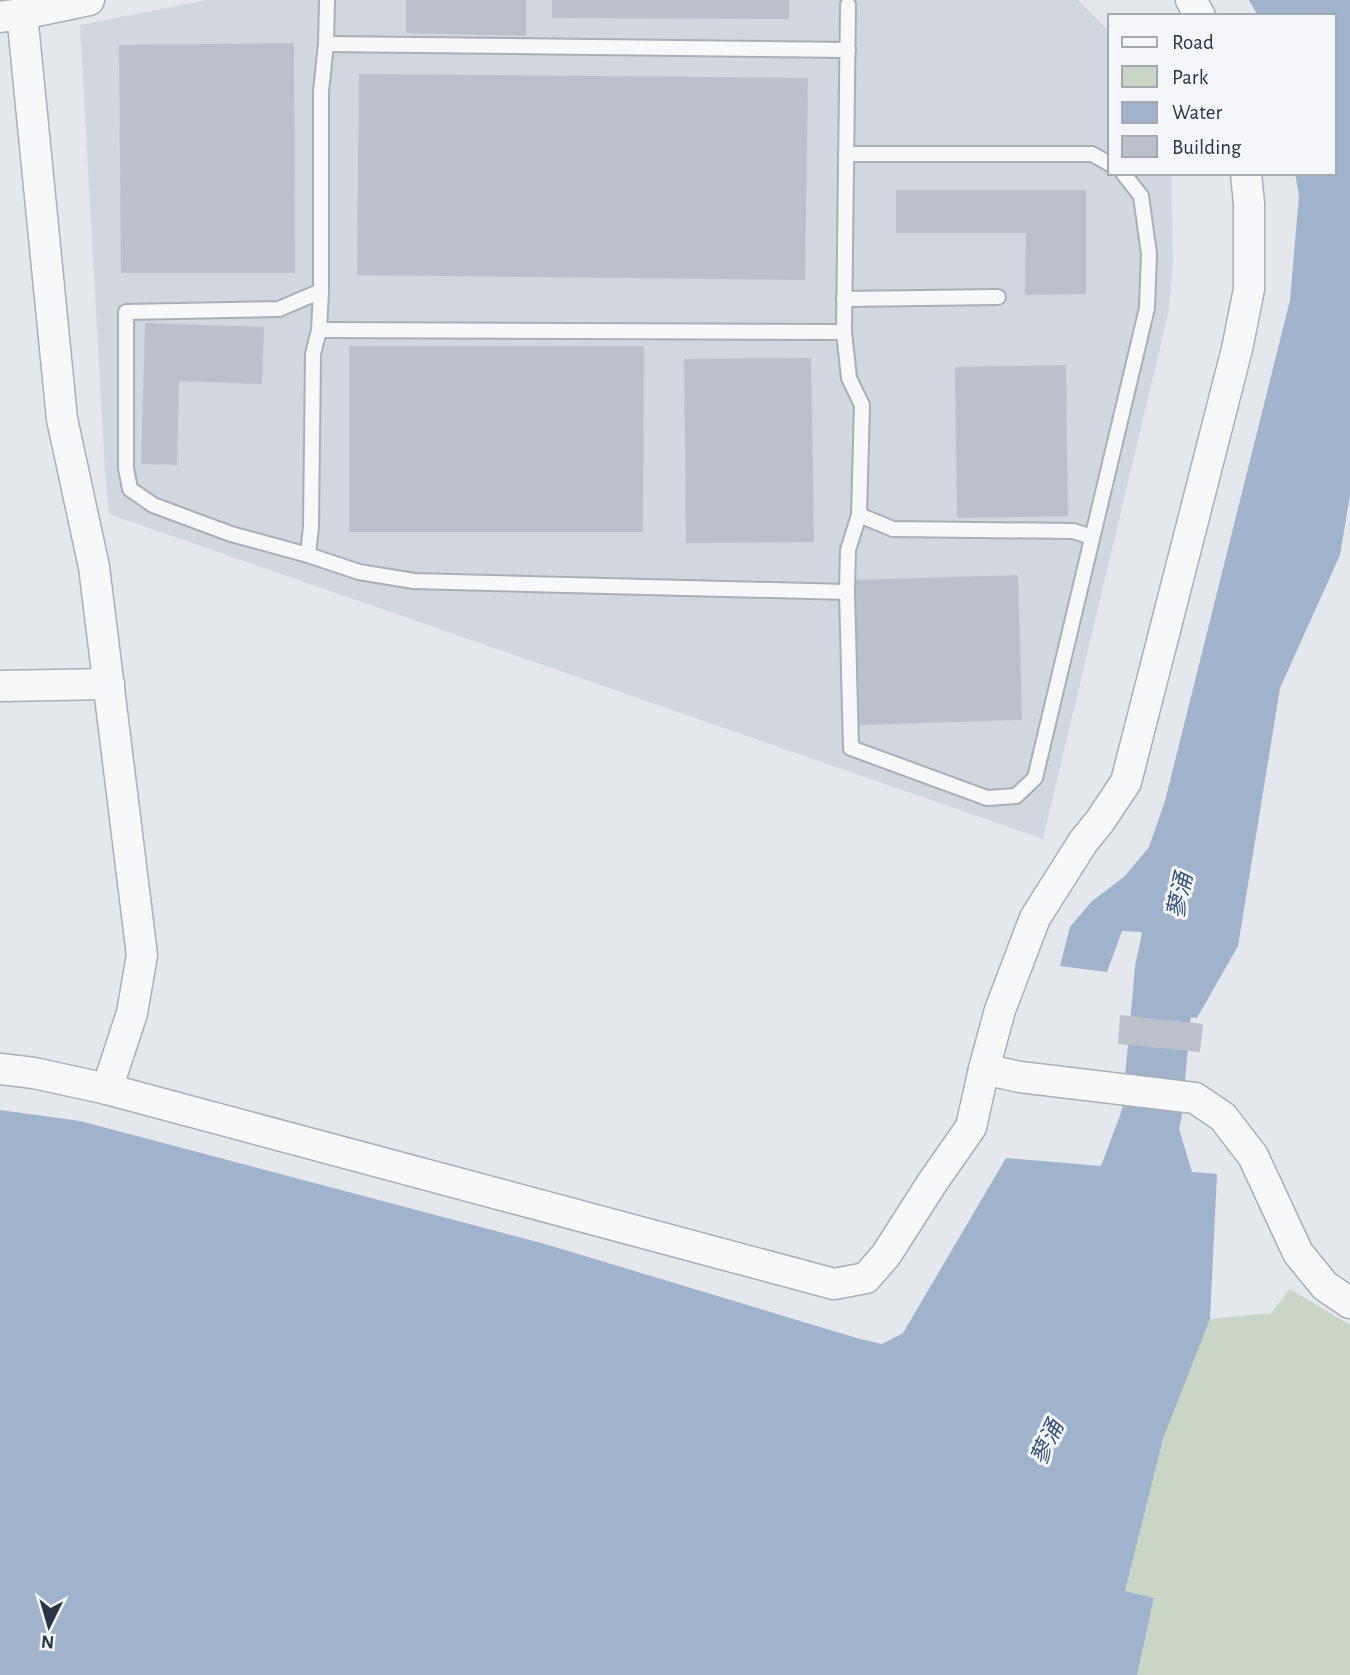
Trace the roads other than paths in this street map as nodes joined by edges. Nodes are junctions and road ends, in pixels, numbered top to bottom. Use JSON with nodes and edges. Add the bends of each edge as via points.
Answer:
{"nodes":[{"id":1,"x":89,"y":0,"type":"edge"},
{"id":2,"x":327,"y":0,"type":"edge"},
{"id":3,"x":848,"y":5,"type":"dead end"},
{"id":4,"x":11,"y":15,"type":"edge"},
{"id":5,"x":326,"y":44,"type":"junction"},
{"id":6,"x":848,"y":50,"type":"junction"},
{"id":7,"x":846,"y":154,"type":"junction"},
{"id":8,"x":1108,"y":163,"type":"edge"},
{"id":9,"x":1125,"y":175,"type":"edge"},
{"id":10,"x":1246,"y":175,"type":"edge"},
{"id":11,"x":321,"y":291,"type":"junction"},
{"id":12,"x":998,"y":297,"type":"dead end"},
{"id":13,"x":845,"y":299,"type":"junction"},
{"id":14,"x":319,"y":330,"type":"junction"},
{"id":15,"x":844,"y":332,"type":"junction"},
{"id":16,"x":859,"y":515,"type":"junction"},
{"id":17,"x":1092,"y":537,"type":"junction"},
{"id":18,"x":308,"y":555,"type":"junction"},
{"id":19,"x":847,"y":592,"type":"junction"},
{"id":20,"x":109,"y":684,"type":"junction"},
{"id":21,"x":0,"y":686,"type":"edge"},
{"id":22,"x":0,"y":1069,"type":"edge"},
{"id":23,"x":984,"y":1069,"type":"junction"},
{"id":24,"x":107,"y":1089,"type":"junction"},
{"id":25,"x":1350,"y":1303,"type":"edge"}],
"edges":[{"from":1,"to":4,"type":"street"},
{"from":2,"to":5,"type":"lane"},
{"from":3,"to":6,"type":"lane"},
{"from":4,"to":20,"type":"street","via":[[62,419],[94,567]]},
{"from":5,"to":6,"type":"lane"},
{"from":5,"to":11,"type":"lane","via":[[321,91]]},
{"from":6,"to":7,"type":"lane"},
{"from":7,"to":8,"type":"lane","via":[[1092,154]]},
{"from":7,"to":13,"type":"lane"},
{"from":9,"to":17,"type":"lane","via":[[1141,196],[1149,254],[1147,309]]},
{"from":10,"to":23,"type":"street","via":[[1249,289],[1126,782],[1035,919],[1000,1010]]},
{"from":11,"to":14,"type":"lane"},
{"from":11,"to":18,"type":"lane","via":[[279,309],[126,312],[125,468],[130,489],[153,505]]},
{"from":12,"to":13,"type":"lane"},
{"from":13,"to":15,"type":"lane"},
{"from":14,"to":15,"type":"lane"},
{"from":14,"to":18,"type":"lane","via":[[313,354]]},
{"from":15,"to":16,"type":"lane","via":[[849,378],[862,405]]},
{"from":16,"to":17,"type":"lane","via":[[893,529],[1073,531]]},
{"from":16,"to":19,"type":"lane","via":[[848,550]]},
{"from":17,"to":19,"type":"lane","via":[[1035,778],[1016,796],[988,798],[851,748]]},
{"from":18,"to":19,"type":"lane","via":[[359,572],[414,581]]},
{"from":20,"to":21,"type":"street"},
{"from":20,"to":24,"type":"street","via":[[142,955],[132,1013]]},
{"from":22,"to":24,"type":"street"},
{"from":23,"to":24,"type":"street","via":[[971,1127],[886,1255],[866,1278],[834,1284]]},
{"from":23,"to":25,"type":"street","via":[[1195,1098],[1223,1117],[1253,1156],[1298,1253],[1325,1286]]}]}
